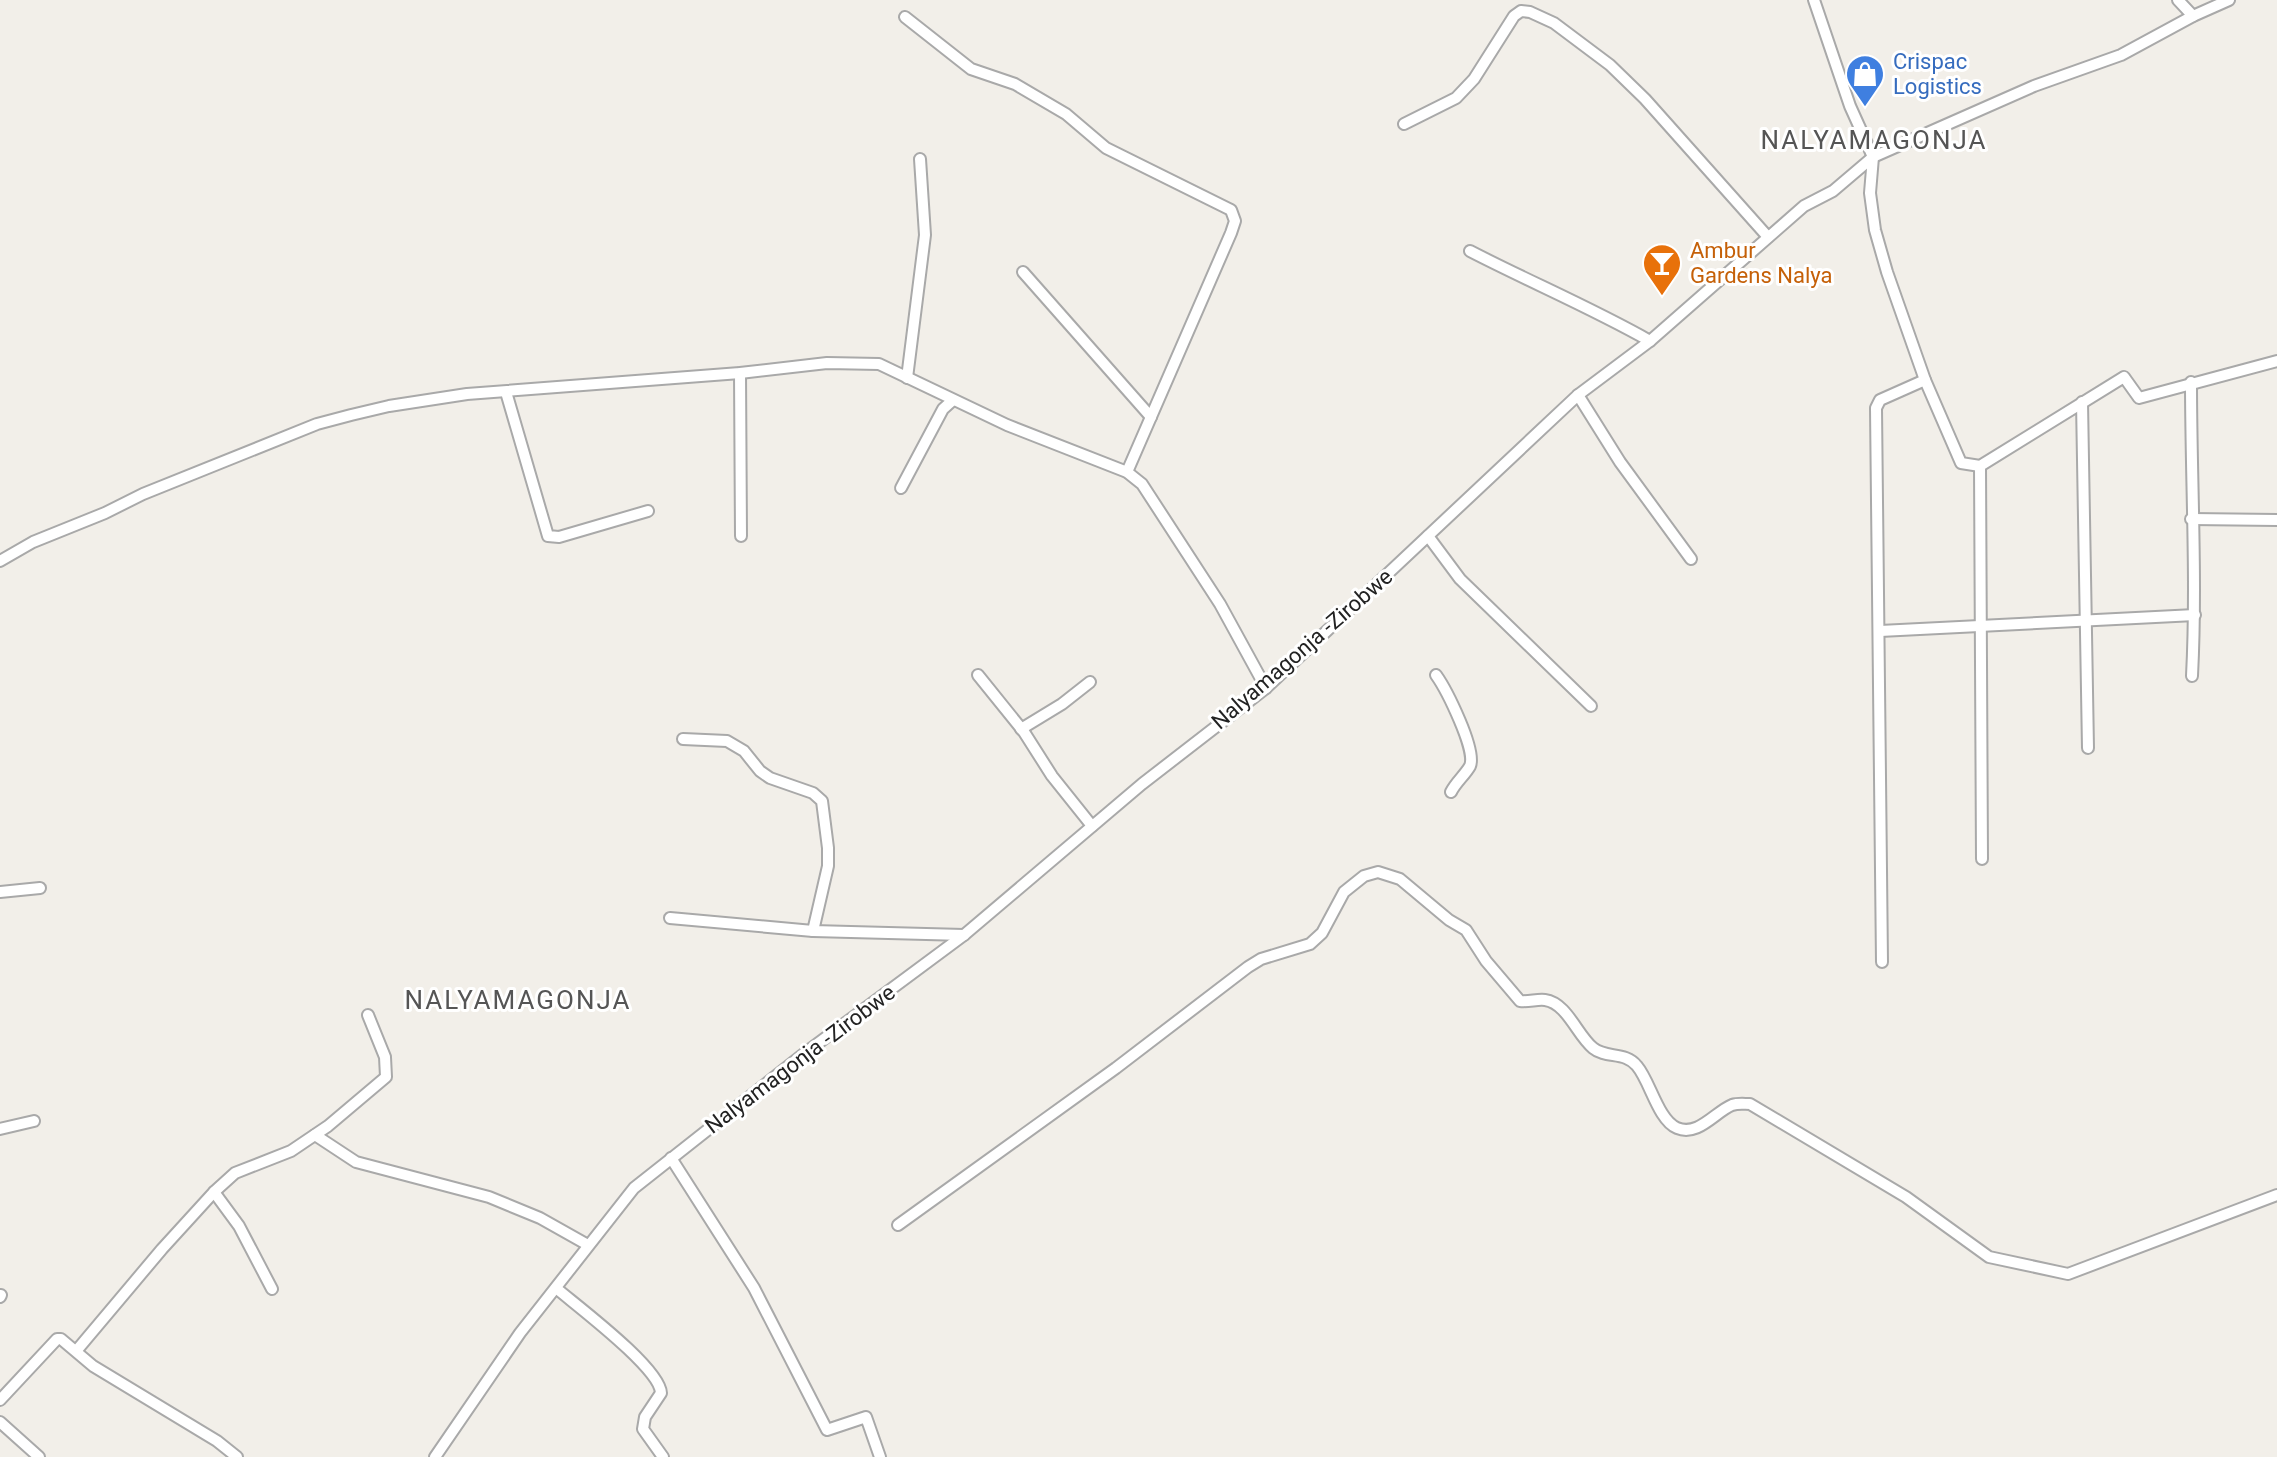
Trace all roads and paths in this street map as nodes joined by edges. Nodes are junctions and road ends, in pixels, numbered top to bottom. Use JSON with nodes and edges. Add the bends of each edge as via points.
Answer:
{"nodes":[{"id":1,"x":1814,"y":0,"type":"edge"},
{"id":2,"x":2178,"y":0,"type":"edge"},
{"id":3,"x":2229,"y":0,"type":"edge"},
{"id":4,"x":2193,"y":16,"type":"junction"},
{"id":5,"x":905,"y":17,"type":"dead end"},
{"id":6,"x":1404,"y":124,"type":"dead end"},
{"id":7,"x":1873,"y":157,"type":"junction"},
{"id":8,"x":920,"y":159,"type":"dead end"},
{"id":9,"x":1768,"y":237,"type":"junction"},
{"id":10,"x":1470,"y":251,"type":"dead end"},
{"id":11,"x":1023,"y":272,"type":"dead end"},
{"id":12,"x":1650,"y":341,"type":"junction"},
{"id":13,"x":2277,"y":361,"type":"edge"},
{"id":14,"x":740,"y":373,"type":"junction"},
{"id":15,"x":907,"y":378,"type":"junction"},
{"id":16,"x":1925,"y":380,"type":"junction"},
{"id":17,"x":2191,"y":382,"type":"junction"},
{"id":18,"x":506,"y":392,"type":"junction"},
{"id":19,"x":1578,"y":395,"type":"junction"},
{"id":20,"x":953,"y":400,"type":"junction"},
{"id":21,"x":2082,"y":402,"type":"junction"},
{"id":22,"x":1151,"y":417,"type":"junction"},
{"id":23,"x":1980,"y":466,"type":"junction"},
{"id":24,"x":1127,"y":472,"type":"junction"},
{"id":25,"x":901,"y":488,"type":"dead end"},
{"id":26,"x":648,"y":511,"type":"dead end"},
{"id":27,"x":2191,"y":519,"type":"junction"},
{"id":28,"x":2277,"y":520,"type":"edge"},
{"id":29,"x":741,"y":536,"type":"dead end"},
{"id":30,"x":1428,"y":536,"type":"junction"},
{"id":31,"x":1691,"y":559,"type":"dead end"},
{"id":32,"x":0,"y":561,"type":"edge"},
{"id":33,"x":2195,"y":615,"type":"junction"},
{"id":34,"x":2087,"y":621,"type":"junction"},
{"id":35,"x":1982,"y":624,"type":"junction"},
{"id":36,"x":1880,"y":631,"type":"junction"},
{"id":37,"x":978,"y":675,"type":"dead end"},
{"id":38,"x":1436,"y":675,"type":"dead end"},
{"id":39,"x":2192,"y":676,"type":"dead end"},
{"id":40,"x":1090,"y":682,"type":"dead end"},
{"id":41,"x":1266,"y":688,"type":"junction"},
{"id":42,"x":1591,"y":706,"type":"dead end"},
{"id":43,"x":1021,"y":729,"type":"junction"},
{"id":44,"x":683,"y":739,"type":"dead end"},
{"id":45,"x":2088,"y":748,"type":"dead end"},
{"id":46,"x":1451,"y":792,"type":"dead end"},
{"id":47,"x":1092,"y":826,"type":"junction"},
{"id":48,"x":1982,"y":859,"type":"dead end"},
{"id":49,"x":40,"y":888,"type":"dead end"},
{"id":50,"x":0,"y":892,"type":"edge"},
{"id":51,"x":670,"y":918,"type":"dead end"},
{"id":52,"x":813,"y":931,"type":"junction"},
{"id":53,"x":964,"y":935,"type":"junction"},
{"id":54,"x":1882,"y":962,"type":"dead end"},
{"id":55,"x":368,"y":1015,"type":"dead end"},
{"id":56,"x":34,"y":1121,"type":"dead end"},
{"id":57,"x":0,"y":1129,"type":"edge"},
{"id":58,"x":315,"y":1135,"type":"junction"},
{"id":59,"x":671,"y":1158,"type":"junction"},
{"id":60,"x":214,"y":1192,"type":"junction"},
{"id":61,"x":2277,"y":1195,"type":"edge"},
{"id":62,"x":898,"y":1225,"type":"dead end"},
{"id":63,"x":588,"y":1245,"type":"junction"},
{"id":64,"x":556,"y":1288,"type":"junction"},
{"id":65,"x":272,"y":1289,"type":"dead end"},
{"id":66,"x":77,"y":1350,"type":"junction"},
{"id":67,"x":0,"y":1400,"type":"edge"},
{"id":68,"x":0,"y":1422,"type":"edge"},
{"id":69,"x":881,"y":1456,"type":"edge"},
{"id":70,"x":39,"y":1457,"type":"edge"},
{"id":71,"x":237,"y":1457,"type":"edge"},
{"id":72,"x":435,"y":1457,"type":"edge"},
{"id":73,"x":663,"y":1457,"type":"edge"}],
"edges":[{"from":1,"to":7,"type":"street"},
{"from":2,"to":4,"type":"street"},
{"from":3,"to":4,"type":"street","name":"Nalyamagonja -Zirobwe"},
{"from":4,"to":7,"type":"street","name":"Nalyamagonja -Zirobwe","via":[[2121,55],[2034,86]]},
{"from":5,"to":22,"type":"street","via":[[971,69],[1015,84],[1066,114],[1106,148],[1231,210],[1231,233]]},
{"from":6,"to":9,"type":"street","via":[[1456,98],[1514,16],[1530,12],[1554,23],[1626,79]]},
{"from":7,"to":9,"type":"street","name":"Nalyamagonja -Zirobwe"},
{"from":7,"to":16,"type":"street","via":[[1875,230]]},
{"from":8,"to":15,"type":"street","via":[[925,235]]},
{"from":9,"to":12,"type":"street","name":"Nalyamagonja -Zirobwe"},
{"from":10,"to":12,"type":"street"},
{"from":11,"to":22,"type":"street"},
{"from":12,"to":19,"type":"street","name":"Nalyamagonja -Zirobwe"},
{"from":13,"to":17,"type":"street"},
{"from":14,"to":15,"type":"street","via":[[854,363],[879,364]]},
{"from":14,"to":18,"type":"street"},
{"from":14,"to":29,"type":"street"},
{"from":15,"to":20,"type":"street"},
{"from":16,"to":23,"type":"street","via":[[1957,457],[1967,466]]},
{"from":16,"to":36,"type":"street","via":[[1880,400],[1876,408]]},
{"from":17,"to":21,"type":"street","via":[[2139,398],[2124,377]]},
{"from":17,"to":27,"type":"street"},
{"from":18,"to":26,"type":"street","via":[[548,536]]},
{"from":18,"to":32,"type":"street","via":[[389,406],[317,424],[143,494]]},
{"from":19,"to":30,"type":"street","name":"Nalyamagonja -Zirobwe"},
{"from":19,"to":31,"type":"street"},
{"from":20,"to":24,"type":"street"},
{"from":20,"to":25,"type":"street","via":[[943,409]]},
{"from":21,"to":23,"type":"street"},
{"from":21,"to":34,"type":"street"},
{"from":22,"to":24,"type":"street"},
{"from":23,"to":35,"type":"street"},
{"from":24,"to":41,"type":"street","via":[[1142,484],[1188,553]]},
{"from":27,"to":28,"type":"street"},
{"from":27,"to":33,"type":"street"},
{"from":30,"to":41,"type":"street","name":"Nalyamagonja -Zirobwe"},
{"from":30,"to":42,"type":"street","via":[[1460,579]]},
{"from":33,"to":34,"type":"street"},
{"from":33,"to":39,"type":"street"},
{"from":34,"to":35,"type":"street"},
{"from":34,"to":45,"type":"street"},
{"from":35,"to":36,"type":"street"},
{"from":35,"to":48,"type":"street"},
{"from":36,"to":54,"type":"street"},
{"from":37,"to":43,"type":"street"},
{"from":38,"to":46,"type":"street","via":[[1471,752],[1470,766]]},
{"from":40,"to":43,"type":"street"},
{"from":41,"to":47,"type":"street","name":"Nalyamagonja -Zirobwe"},
{"from":43,"to":47,"type":"street"},
{"from":44,"to":52,"type":"street","via":[[727,741],[770,778],[822,801],[828,866]]},
{"from":47,"to":53,"type":"street","name":"Nalyamagonja -Zirobwe"},
{"from":49,"to":50,"type":"street"},
{"from":51,"to":52,"type":"street"},
{"from":52,"to":53,"type":"street"},
{"from":53,"to":59,"type":"street","name":"Nalyamagonja -Zirobwe"},
{"from":55,"to":58,"type":"street","via":[[385,1057],[386,1077]]},
{"from":56,"to":57,"type":"street"},
{"from":58,"to":60,"type":"street","via":[[291,1151],[235,1173]]},
{"from":58,"to":63,"type":"street","via":[[356,1162],[489,1197]]},
{"from":59,"to":63,"type":"street","name":"Nalyamagonja -Zirobwe","via":[[634,1188]]},
{"from":59,"to":69,"type":"street","via":[[754,1288],[827,1430],[866,1417]]},
{"from":60,"to":65,"type":"street","via":[[239,1226]]},
{"from":60,"to":66,"type":"street"},
{"from":61,"to":62,"type":"street","via":[[2068,1274],[1989,1257],[1906,1197],[1750,1104],[1734,1104],[1702,1125],[1677,1128],[1666,1119],[1638,1066],[1594,1049],[1554,1004],[1520,1001],[1466,930],[1400,879],[1378,872],[1344,892],[1322,933],[1310,944],[1248,967]]},
{"from":63,"to":64,"type":"street","name":"Nalyamagonja -Zirobwe"},
{"from":64,"to":72,"type":"street","name":"Nalyamagonja -Zirobwe"},
{"from":64,"to":73,"type":"street","via":[[657,1379],[661,1393],[643,1429]]},
{"from":66,"to":67,"type":"street","via":[[57,1339]]},
{"from":66,"to":71,"type":"street","via":[[93,1366]]},
{"from":68,"to":70,"type":"street"}]}
